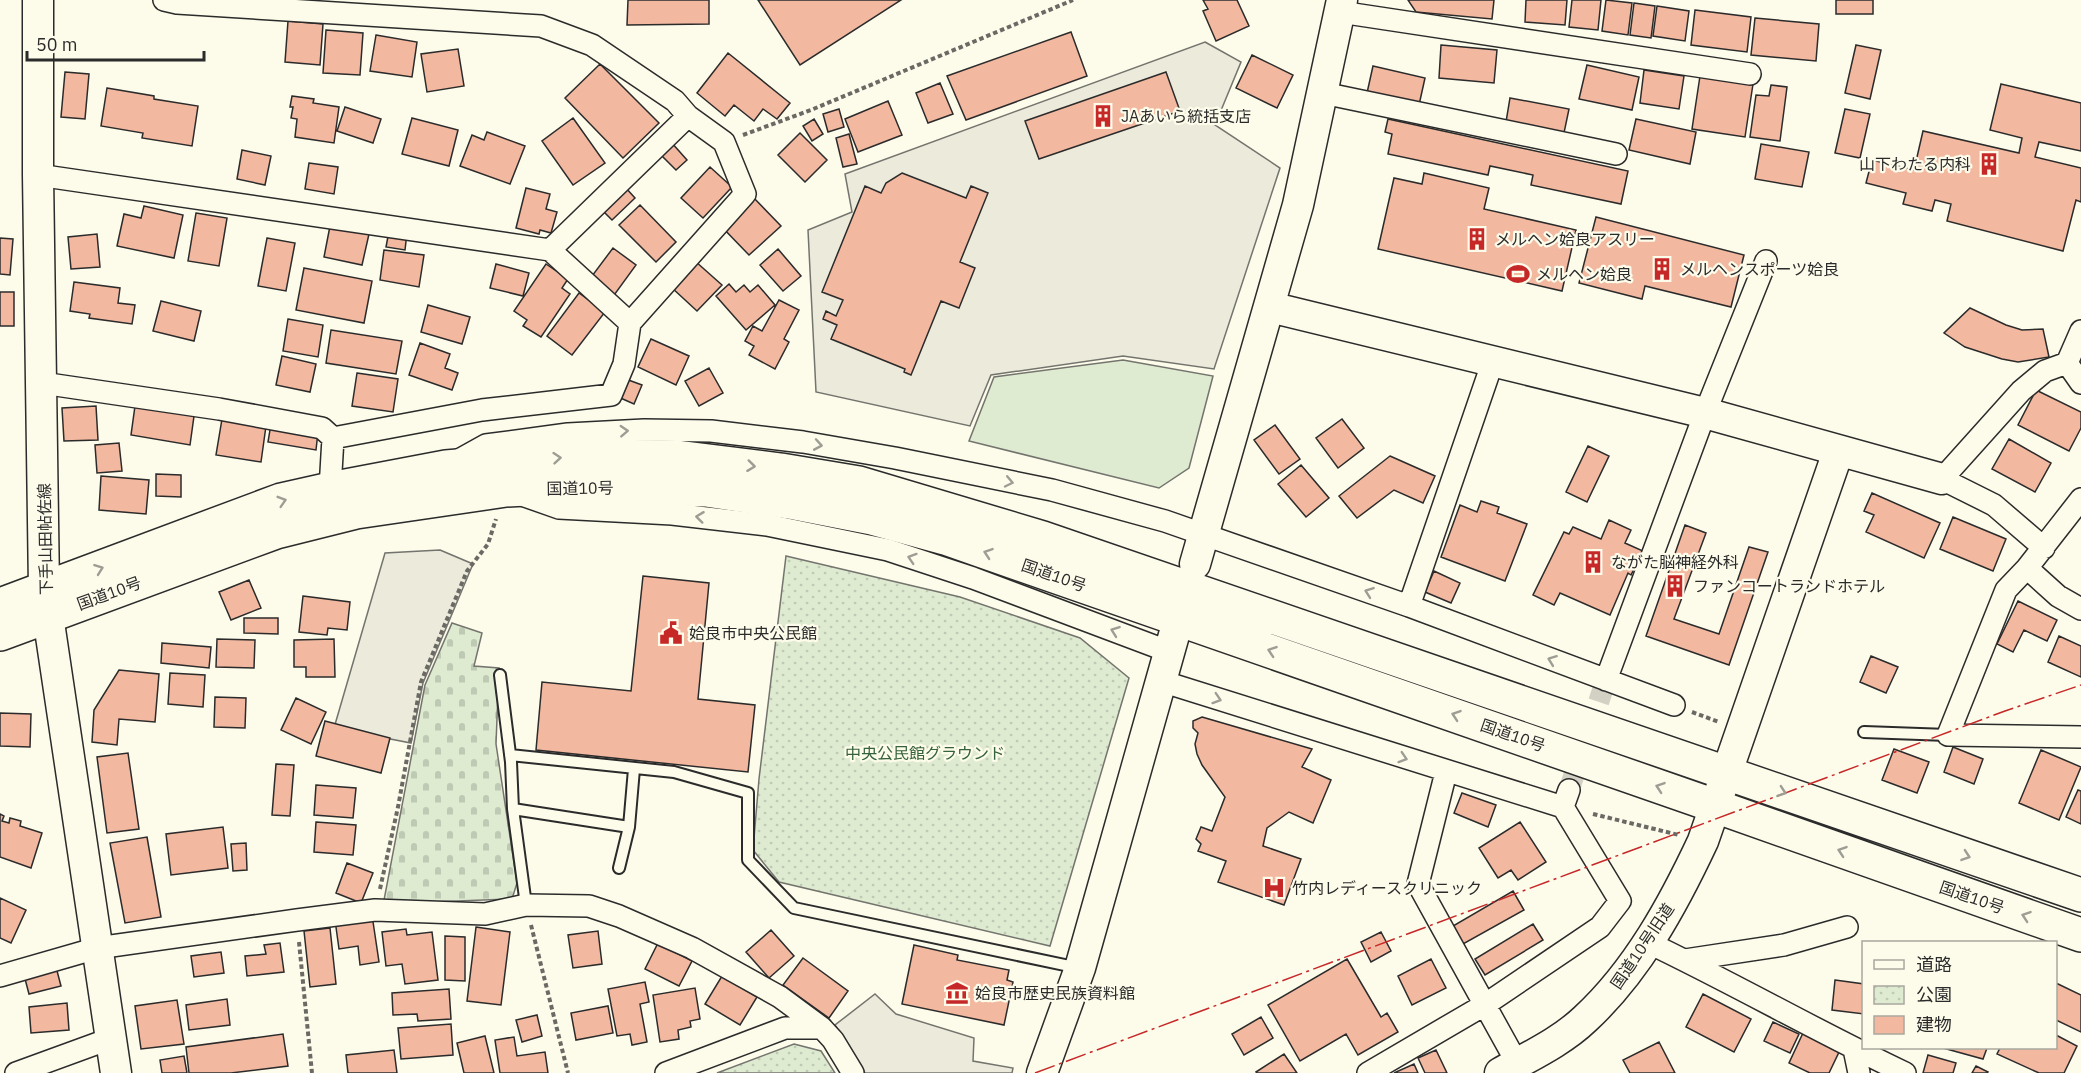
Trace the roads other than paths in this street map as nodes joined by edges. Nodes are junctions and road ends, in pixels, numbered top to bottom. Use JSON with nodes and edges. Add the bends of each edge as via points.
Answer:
{"nodes":[{"id":1,"x":38,"y":0,"type":"edge"},
{"id":2,"x":164,"y":0,"type":"edge"},
{"id":3,"x":1341,"y":6,"type":"edge"},
{"id":4,"x":1750,"y":74,"type":"dead end"},
{"id":5,"x":1323,"y":93,"type":"junction"},
{"id":6,"x":688,"y":116,"type":"junction"},
{"id":7,"x":1616,"y":154,"type":"dead end"},
{"id":8,"x":38,"y":175,"type":"junction"},
{"id":9,"x":550,"y":250,"type":"junction"},
{"id":10,"x":1766,"y":261,"type":"dead end"},
{"id":11,"x":1270,"y":306,"type":"junction"},
{"id":12,"x":630,"y":324,"type":"junction"},
{"id":13,"x":2081,"y":331,"type":"edge"},
{"id":14,"x":1493,"y":362,"type":"junction"},
{"id":15,"x":2067,"y":363,"type":"junction"},
{"id":16,"x":42,"y":383,"type":"junction"},
{"id":17,"x":2081,"y":383,"type":"edge"},
{"id":18,"x":1705,"y":413,"type":"junction"},
{"id":19,"x":333,"y":438,"type":"junction"},
{"id":20,"x":1838,"y":452,"type":"junction"},
{"id":21,"x":446,"y":468,"type":"junction"},
{"id":22,"x":1942,"y":479,"type":"junction"},
{"id":23,"x":330,"y":489,"type":"junction"},
{"id":24,"x":506,"y":490,"type":"junction"},
{"id":25,"x":2081,"y":499,"type":"edge"},
{"id":26,"x":1204,"y":534,"type":"junction"},
{"id":27,"x":2044,"y":548,"type":"junction"},
{"id":28,"x":1195,"y":564,"type":"dead end"},
{"id":29,"x":2027,"y":568,"type":"junction"},
{"id":30,"x":46,"y":602,"type":"junction"},
{"id":31,"x":0,"y":605,"type":"edge"},
{"id":32,"x":1409,"y":606,"type":"junction"},
{"id":33,"x":2081,"y":609,"type":"edge"},
{"id":34,"x":0,"y":634,"type":"edge"},
{"id":35,"x":1172,"y":644,"type":"joint"},
{"id":36,"x":500,"y":675,"type":"dead end"},
{"id":37,"x":1606,"y":680,"type":"junction"},
{"id":38,"x":1161,"y":681,"type":"junction"},
{"id":39,"x":1674,"y":705,"type":"road end"},
{"id":40,"x":1864,"y":732,"type":"dead end"},
{"id":41,"x":1948,"y":735,"type":"junction"},
{"id":42,"x":2081,"y":737,"type":"edge"},
{"id":43,"x":510,"y":755,"type":"junction"},
{"id":44,"x":633,"y":769,"type":"junction"},
{"id":45,"x":1446,"y":772,"type":"junction"},
{"id":46,"x":1727,"y":772,"type":"junction"},
{"id":47,"x":1715,"y":806,"type":"junction"},
{"id":48,"x":513,"y":809,"type":"junction"},
{"id":49,"x":628,"y":827,"type":"junction"},
{"id":50,"x":619,"y":868,"type":"dead end"},
{"id":51,"x":2081,"y":895,"type":"edge"},
{"id":52,"x":526,"y":905,"type":"junction"},
{"id":53,"x":1847,"y":927,"type":"dead end"},
{"id":54,"x":2081,"y":935,"type":"edge"},
{"id":55,"x":1647,"y":942,"type":"junction"},
{"id":56,"x":97,"y":948,"type":"junction"},
{"id":57,"x":1685,"y":960,"type":"junction"},
{"id":58,"x":1080,"y":968,"type":"junction"},
{"id":59,"x":0,"y":976,"type":"edge"},
{"id":60,"x":1486,"y":1004,"type":"junction"},
{"id":61,"x":822,"y":1028,"type":"junction"},
{"id":62,"x":112,"y":1038,"type":"junction"},
{"id":63,"x":1854,"y":1049,"type":"junction"},
{"id":64,"x":1508,"y":1068,"type":"edge"},
{"id":65,"x":16,"y":1073,"type":"edge"},
{"id":66,"x":116,"y":1073,"type":"edge"},
{"id":67,"x":666,"y":1073,"type":"edge"},
{"id":68,"x":853,"y":1073,"type":"edge"},
{"id":69,"x":1042,"y":1073,"type":"edge"},
{"id":70,"x":1368,"y":1073,"type":"edge"},
{"id":71,"x":1859,"y":1073,"type":"edge"},
{"id":72,"x":1905,"y":1073,"type":"edge"}],
"edges":[{"from":1,"to":8,"type":"street","name":"下手山田帖佐線"},
{"from":2,"to":6,"type":"street","via":[[541,26],[592,45],[675,101]]},
{"from":3,"to":4,"type":"street"},
{"from":3,"to":5,"type":"street"},
{"from":5,"to":7,"type":"street"},
{"from":5,"to":11,"type":"street"},
{"from":6,"to":9,"type":"street"},
{"from":6,"to":12,"type":"street","via":[[724,142],[745,194]]},
{"from":8,"to":9,"type":"street"},
{"from":8,"to":16,"type":"street","name":"下手山田帖佐線"},
{"from":9,"to":12,"type":"street"},
{"from":10,"to":18,"type":"street"},
{"from":11,"to":14,"type":"street"},
{"from":11,"to":26,"type":"street"},
{"from":12,"to":19,"type":"street","via":[[624,364],[611,395],[482,410]]},
{"from":13,"to":15,"type":"street"},
{"from":14,"to":18,"type":"street"},
{"from":14,"to":32,"type":"street"},
{"from":15,"to":17,"type":"street"},
{"from":15,"to":22,"type":"street","via":[[2045,371],[2021,391]]},
{"from":16,"to":19,"type":"street","via":[[322,428]]},
{"from":16,"to":30,"type":"street","name":"下手山田帖佐線"},
{"from":18,"to":20,"type":"street"},
{"from":18,"to":37,"type":"street"},
{"from":19,"to":23,"type":"street"},
{"from":20,"to":22,"type":"street"},
{"from":20,"to":46,"type":"street","name":"国道10号旧道"},
{"from":21,"to":23,"type":"highway","name":"国道10号"},
{"from":21,"to":26,"type":"street","one_way":true,"via":[[486,445],[568,434],[711,431],[814,444],[1052,490]]},
{"from":21,"to":46,"type":"highway","name":"国道10号","one_way":true,"via":[[574,456],[677,457],[859,483],[1043,538]]},
{"from":22,"to":27,"type":"street","via":[[1994,506]]},
{"from":30,"to":23,"type":"highway","name":"国道10号","one_way":true,"via":[[281,500]]},
{"from":24,"to":30,"type":"highway","name":"国道10号","via":[[356,512],[276,532]]},
{"from":35,"to":24,"type":"street","one_way":true,"via":[[888,550],[767,525],[672,514],[559,508]]},
{"from":47,"to":24,"type":"highway","name":"国道10号","one_way":true,"via":[[1028,566],[872,518],[706,490],[585,486]]},
{"from":25,"to":27,"type":"street"},
{"from":26,"to":28,"type":"street"},
{"from":32,"to":26,"type":"street","one_way":true},
{"from":27,"to":29,"type":"street"},
{"from":29,"to":33,"type":"street","via":[[2058,596]]},
{"from":29,"to":41,"type":"street","via":[[2006,590]]},
{"from":30,"to":31,"type":"highway","name":"国道10号"},
{"from":30,"to":34,"type":"highway","name":"国道10号"},
{"from":30,"to":56,"type":"street","name":"下手山田帖佐線"},
{"from":37,"to":32,"type":"street","one_way":true},
{"from":35,"to":38,"type":"street"},
{"from":36,"to":43,"type":"lane"},
{"from":37,"to":39,"type":"street"},
{"from":38,"to":45,"type":"street","one_way":true},
{"from":38,"to":58,"type":"street"},
{"from":40,"to":41,"type":"lane"},
{"from":41,"to":42,"type":"street"},
{"from":43,"to":44,"type":"lane"},
{"from":43,"to":48,"type":"lane"},
{"from":44,"to":49,"type":"lane"},
{"from":44,"to":58,"type":"lane","via":[[674,772],[748,793],[748,860],[794,908]]},
{"from":45,"to":60,"type":"street","via":[[1418,884]]},
{"from":45,"to":60,"type":"street","via":[[1566,798],[1620,901],[1600,927]]},
{"from":46,"to":47,"type":"street","name":"国道10号旧道"},
{"from":46,"to":51,"type":"highway","name":"国道10号","one_way":true},
{"from":54,"to":47,"type":"highway","name":"国道10号","one_way":true},
{"from":47,"to":55,"type":"street","name":"国道10号旧道","via":[[1677,894]]},
{"from":48,"to":49,"type":"lane"},
{"from":48,"to":52,"type":"lane"},
{"from":49,"to":50,"type":"lane"},
{"from":52,"to":56,"type":"street","via":[[485,914],[375,910]]},
{"from":52,"to":61,"type":"street","via":[[589,906],[619,916],[692,948],[780,997]]},
{"from":53,"to":57,"type":"street","via":[[1784,945]]},
{"from":55,"to":57,"type":"street"},
{"from":55,"to":64,"type":"street","name":"国道10号旧道","via":[[1617,986],[1584,1021]]},
{"from":56,"to":59,"type":"street"},
{"from":56,"to":62,"type":"street","name":"下手山田帖佐線"},
{"from":57,"to":63,"type":"street"},
{"from":58,"to":69,"type":"street"},
{"from":60,"to":64,"type":"street"},
{"from":60,"to":70,"type":"street"},
{"from":61,"to":67,"type":"street","via":[[785,1028]]},
{"from":61,"to":68,"type":"street"},
{"from":62,"to":65,"type":"street"},
{"from":62,"to":66,"type":"street","name":"下手山田帖佐線"},
{"from":63,"to":71,"type":"street"},
{"from":63,"to":72,"type":"street"}]}
